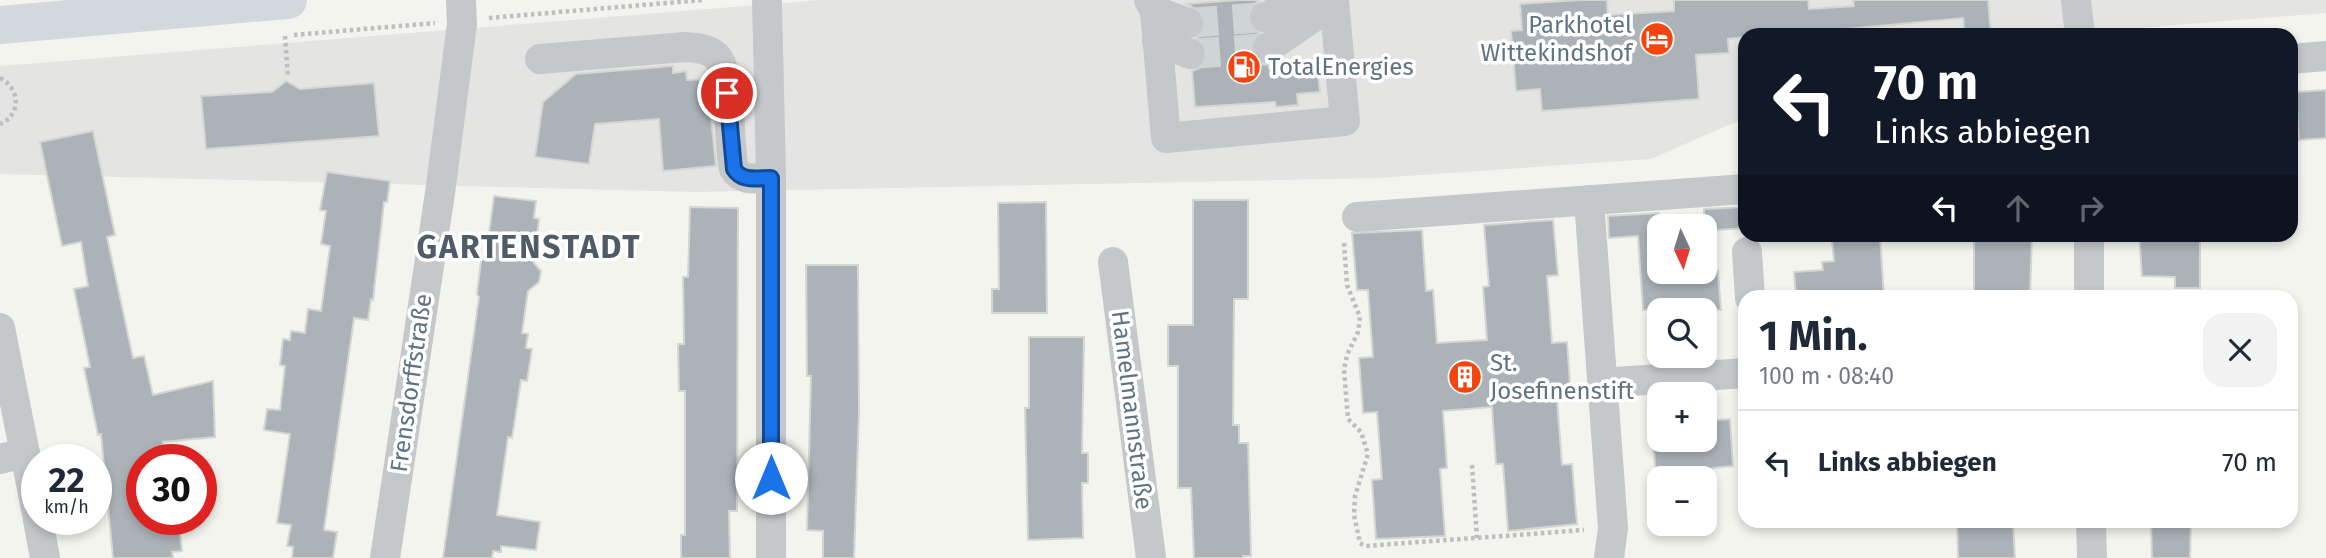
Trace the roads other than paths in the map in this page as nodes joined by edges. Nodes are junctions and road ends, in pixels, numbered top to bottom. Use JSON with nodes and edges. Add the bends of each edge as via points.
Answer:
{"nodes":[{"id":1,"x":767,"y":0,"type":"edge"},
{"id":2,"x":1303,"y":0,"type":"edge"},
{"id":3,"x":2076,"y":0,"type":"edge"},
{"id":4,"x":1334,"y":1,"type":"edge"},
{"id":5,"x":1152,"y":6,"type":"edge"},
{"id":6,"x":461,"y":10,"type":"edge"},
{"id":7,"x":1265,"y":17,"type":"tunnel mouth"},
{"id":8,"x":286,"y":18,"type":"edge"},
{"id":9,"x":1188,"y":23,"type":"tunnel mouth"},
{"id":10,"x":0,"y":25,"type":"edge"},
{"id":11,"x":2079,"y":28,"type":"edge"},
{"id":12,"x":1157,"y":41,"type":"junction"},
{"id":13,"x":1268,"y":48,"type":"tunnel mouth"},
{"id":14,"x":1191,"y":54,"type":"tunnel mouth"},
{"id":15,"x":2326,"y":56,"type":"edge"},
{"id":16,"x":2298,"y":58,"type":"edge"},
{"id":17,"x":540,"y":59,"type":"dead end"},
{"id":18,"x":771,"y":178,"type":"junction"},
{"id":19,"x":1738,"y":189,"type":"edge"},
{"id":20,"x":1589,"y":200,"type":"junction"},
{"id":21,"x":1357,"y":217,"type":"road end"},
{"id":22,"x":2089,"y":242,"type":"edge"},
{"id":23,"x":1747,"y":251,"type":"dead end"},
{"id":24,"x":1113,"y":262,"type":"dead end"},
{"id":25,"x":1750,"y":290,"type":"edge"},
{"id":26,"x":2089,"y":290,"type":"edge"},
{"id":27,"x":0,"y":328,"type":"edge"},
{"id":28,"x":1738,"y":373,"type":"edge"},
{"id":29,"x":1602,"y":383,"type":"junction"},
{"id":30,"x":13,"y":456,"type":"edge"},
{"id":31,"x":21,"y":475,"type":"edge"},
{"id":32,"x":2091,"y":528,"type":"edge"},
{"id":33,"x":41,"y":535,"type":"edge"},
{"id":34,"x":45,"y":558,"type":"edge"},
{"id":35,"x":386,"y":558,"type":"edge"},
{"id":36,"x":771,"y":558,"type":"edge"},
{"id":37,"x":1151,"y":558,"type":"edge"},
{"id":38,"x":1609,"y":558,"type":"edge"},
{"id":39,"x":2092,"y":558,"type":"edge"}],
"edges":[{"from":1,"to":18,"type":"street"},
{"from":2,"to":7,"type":"street"},
{"from":3,"to":11,"type":"street"},
{"from":4,"to":12,"type":"street","via":[[1345,121],[1166,138]]},
{"from":4,"to":13,"type":"street"},
{"from":5,"to":9,"type":"street"},
{"from":5,"to":12,"type":"street"},
{"from":6,"to":35,"type":"street","name":"Frensdorffstraße","via":[[440,193]]},
{"from":8,"to":10,"type":"main road"},
{"from":12,"to":14,"type":"street"},
{"from":15,"to":16,"type":"street"},
{"from":17,"to":18,"type":"street","via":[[704,48],[725,71],[737,175]]},
{"from":18,"to":36,"type":"street"},
{"from":19,"to":20,"type":"street"},
{"from":20,"to":21,"type":"street"},
{"from":20,"to":29,"type":"street"},
{"from":22,"to":26,"type":"street"},
{"from":23,"to":25,"type":"street"},
{"from":24,"to":37,"type":"street","name":"Hamelmannstraße"},
{"from":27,"to":30,"type":"street"},
{"from":28,"to":29,"type":"street"},
{"from":29,"to":38,"type":"street","via":[[1613,528]]},
{"from":30,"to":31,"type":"street"},
{"from":32,"to":39,"type":"street"},
{"from":33,"to":34,"type":"street"}]}
